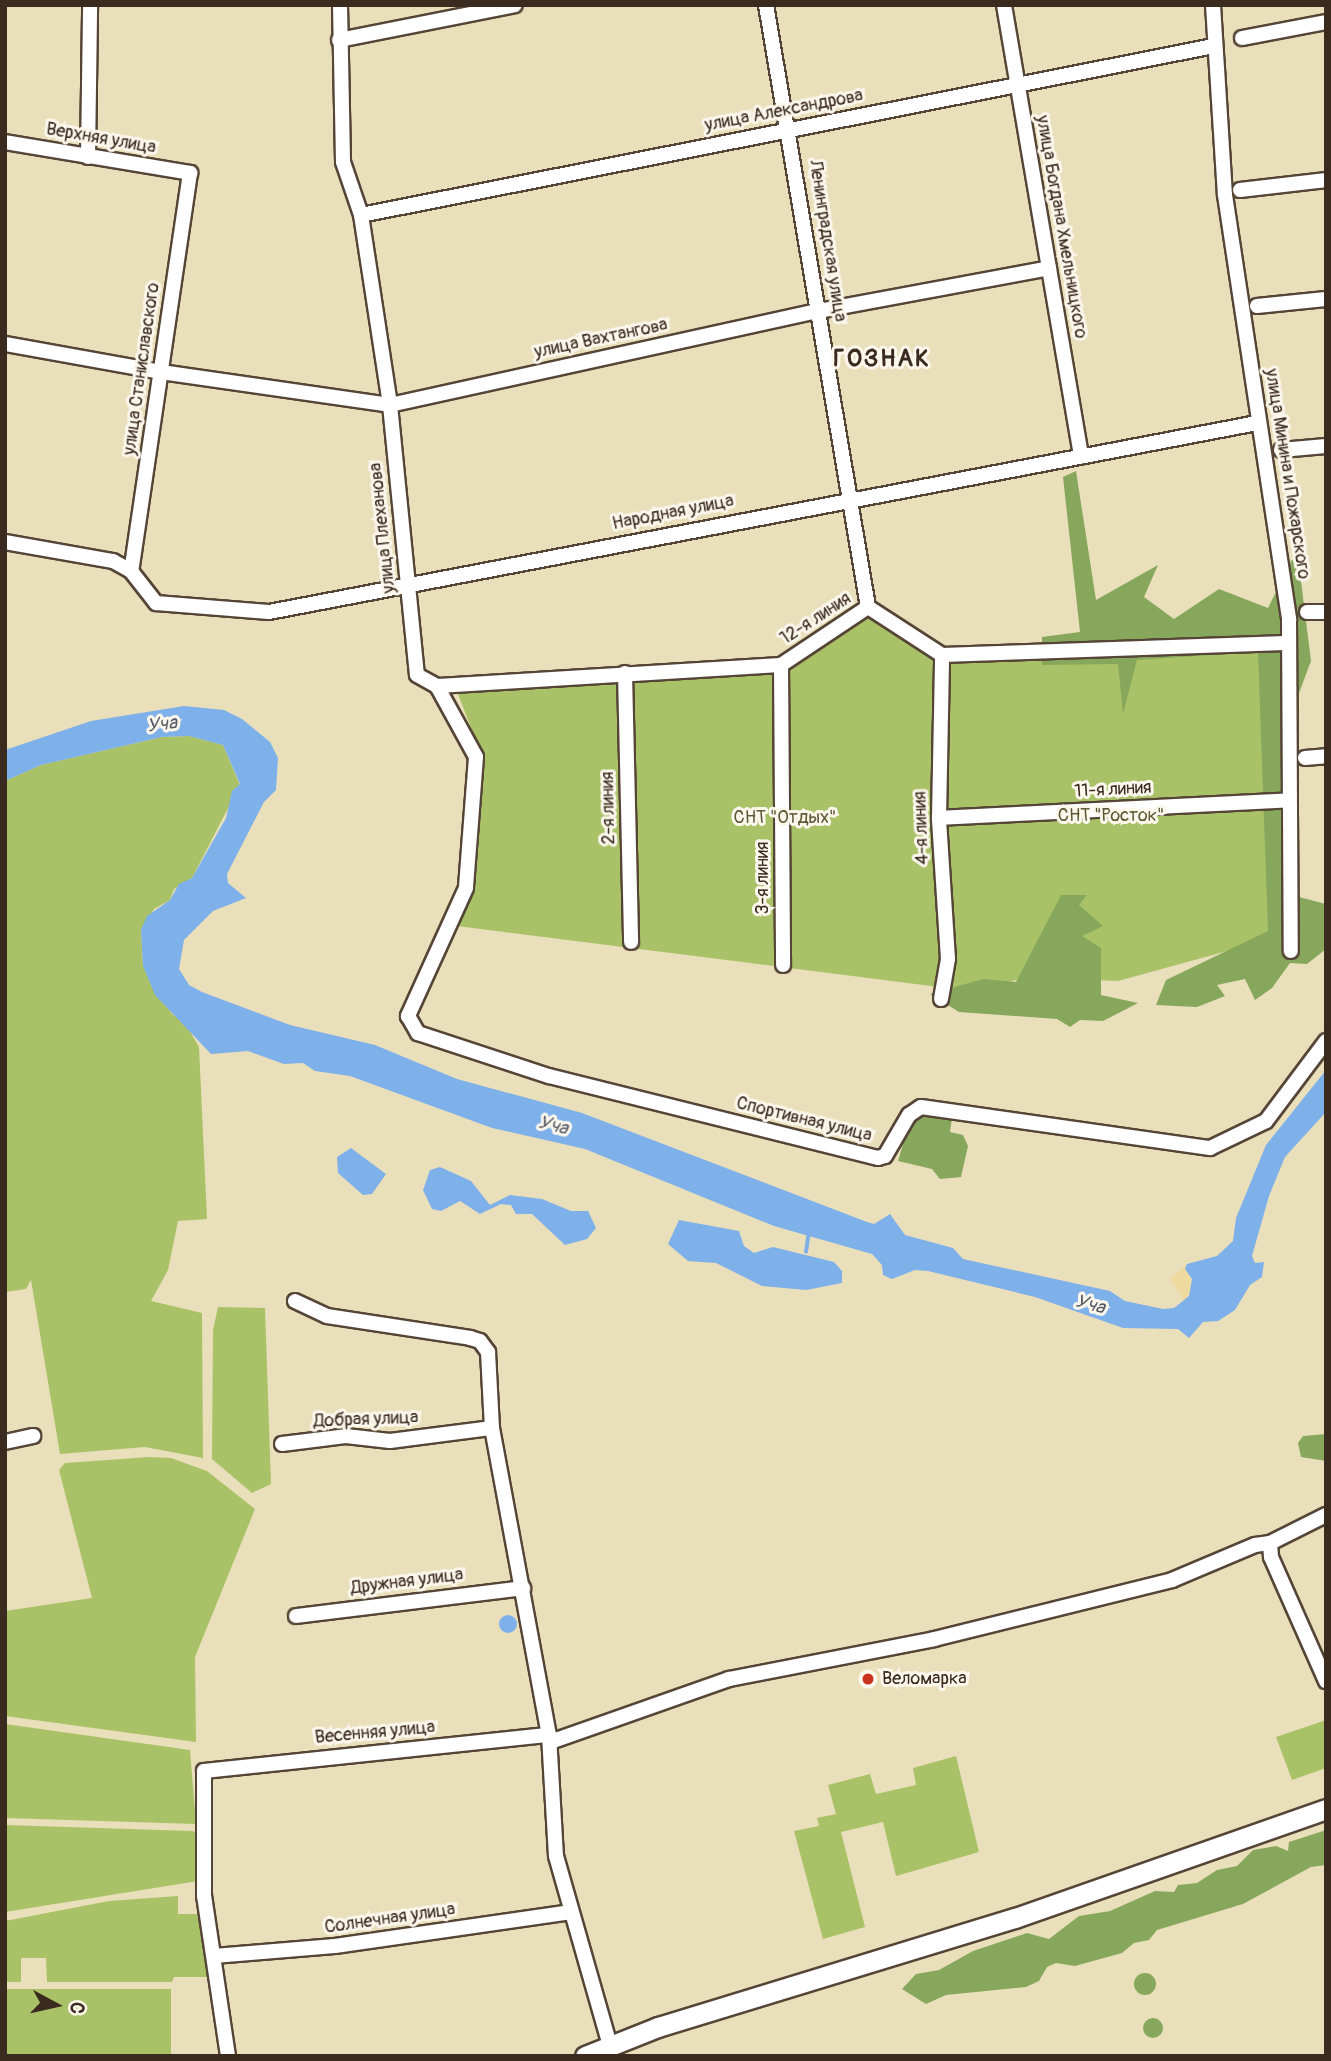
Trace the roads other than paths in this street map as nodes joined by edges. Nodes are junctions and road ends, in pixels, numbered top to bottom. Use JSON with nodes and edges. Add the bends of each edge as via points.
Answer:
{"nodes":[{"id":1,"x":90,"y":5,"type":"edge"},
{"id":2,"x":340,"y":5,"type":"edge"},
{"id":3,"x":514,"y":5,"type":"edge"},
{"id":4,"x":766,"y":5,"type":"edge"},
{"id":5,"x":1004,"y":5,"type":"edge"},
{"id":6,"x":1213,"y":5,"type":"edge"},
{"id":7,"x":1326,"y":22,"type":"edge"},
{"id":8,"x":1242,"y":38,"type":"dead end"},
{"id":9,"x":340,"y":40,"type":"junction"},
{"id":10,"x":1214,"y":46,"type":"junction"},
{"id":11,"x":1017,"y":83,"type":"junction"},
{"id":12,"x":789,"y":129,"type":"junction"},
{"id":13,"x":5,"y":142,"type":"edge"},
{"id":14,"x":88,"y":157,"type":"junction"},
{"id":15,"x":190,"y":173,"type":"joint"},
{"id":16,"x":1326,"y":180,"type":"edge"},
{"id":17,"x":1240,"y":190,"type":"dead end"},
{"id":18,"x":361,"y":215,"type":"junction"},
{"id":19,"x":1049,"y":268,"type":"junction"},
{"id":20,"x":1326,"y":299,"type":"edge"},
{"id":21,"x":1257,"y":306,"type":"dead end"},
{"id":22,"x":818,"y":311,"type":"junction"},
{"id":23,"x":5,"y":344,"type":"edge"},
{"id":24,"x":161,"y":372,"type":"junction"},
{"id":25,"x":390,"y":405,"type":"junction"},
{"id":26,"x":1257,"y":423,"type":"junction"},
{"id":27,"x":1326,"y":446,"type":"edge"},
{"id":28,"x":1281,"y":450,"type":"dead end"},
{"id":29,"x":1081,"y":456,"type":"junction"},
{"id":30,"x":850,"y":500,"type":"junction"},
{"id":31,"x":5,"y":542,"type":"edge"},
{"id":32,"x":131,"y":571,"type":"junction"},
{"id":33,"x":408,"y":583,"type":"junction"},
{"id":34,"x":868,"y":607,"type":"junction"},
{"id":35,"x":1307,"y":612,"type":"dead end"},
{"id":36,"x":1326,"y":612,"type":"edge"},
{"id":37,"x":1286,"y":643,"type":"junction"},
{"id":38,"x":942,"y":655,"type":"junction"},
{"id":39,"x":781,"y":665,"type":"junction"},
{"id":40,"x":625,"y":673,"type":"junction"},
{"id":41,"x":437,"y":685,"type":"junction"},
{"id":42,"x":1326,"y":756,"type":"edge"},
{"id":43,"x":1305,"y":758,"type":"dead end"},
{"id":44,"x":1289,"y":800,"type":"junction"},
{"id":45,"x":939,"y":818,"type":"junction"},
{"id":46,"x":631,"y":942,"type":"dead end"},
{"id":47,"x":1291,"y":951,"type":"dead end"},
{"id":48,"x":783,"y":965,"type":"dead end"},
{"id":49,"x":941,"y":999,"type":"dead end"},
{"id":50,"x":408,"y":1016,"type":"joint"},
{"id":51,"x":1326,"y":1041,"type":"edge"},
{"id":52,"x":295,"y":1301,"type":"dead end"},
{"id":53,"x":492,"y":1429,"type":"junction"},
{"id":54,"x":33,"y":1436,"type":"dead end"},
{"id":55,"x":5,"y":1442,"type":"edge"},
{"id":56,"x":282,"y":1444,"type":"dead end"},
{"id":57,"x":1326,"y":1515,"type":"edge"},
{"id":58,"x":1270,"y":1544,"type":"junction"},
{"id":59,"x":523,"y":1588,"type":"junction"},
{"id":60,"x":296,"y":1616,"type":"dead end"},
{"id":61,"x":1326,"y":1681,"type":"edge"},
{"id":62,"x":549,"y":1738,"type":"junction"},
{"id":63,"x":1326,"y":1809,"type":"edge"},
{"id":64,"x":570,"y":1912,"type":"junction"},
{"id":65,"x":214,"y":1956,"type":"junction"},
{"id":66,"x":610,"y":2045,"type":"junction"},
{"id":67,"x":228,"y":2056,"type":"edge"},
{"id":68,"x":585,"y":2056,"type":"edge"}],
"edges":[{"from":1,"to":14,"type":"street"},
{"from":2,"to":9,"type":"street","name":"улица Плеханова"},
{"from":3,"to":9,"type":"street"},
{"from":4,"to":12,"type":"street","name":"Ленинградская улица"},
{"from":5,"to":11,"type":"street","name":"улица Богдана Хмельницкого"},
{"from":6,"to":10,"type":"street","name":"улица Минина и Пожарского"},
{"from":7,"to":8,"type":"street"},
{"from":9,"to":18,"type":"street","name":"улица Плеханова","via":[[343,162]]},
{"from":10,"to":11,"type":"street","name":"улица Александрова"},
{"from":10,"to":26,"type":"street","name":"улица Минина и Пожарского","via":[[1226,195]]},
{"from":11,"to":12,"type":"street","name":"улица Александрова"},
{"from":11,"to":19,"type":"street","name":"улица Богдана Хмельницкого"},
{"from":12,"to":18,"type":"street","name":"улица Александрова"},
{"from":12,"to":22,"type":"street","name":"Ленинградская улица"},
{"from":13,"to":14,"type":"street","name":"Верхняя улица"},
{"from":14,"to":15,"type":"street","name":"Верхняя улица"},
{"from":15,"to":24,"type":"street","name":"улица Станиславского"},
{"from":16,"to":17,"type":"street"},
{"from":18,"to":25,"type":"street","name":"улица Плеханова"},
{"from":19,"to":22,"type":"street","name":"улица Вахтангова"},
{"from":19,"to":29,"type":"street","name":"улица Богдана Хмельницкого"},
{"from":20,"to":21,"type":"street"},
{"from":22,"to":25,"type":"street","name":"улица Вахтангова"},
{"from":22,"to":30,"type":"street","name":"Ленинградская улица"},
{"from":23,"to":24,"type":"street","name":"улица Вахтангова"},
{"from":24,"to":25,"type":"street","name":"улица Вахтангова"},
{"from":24,"to":32,"type":"street","name":"улица Станиславского"},
{"from":25,"to":33,"type":"street","name":"улица Плеханова"},
{"from":26,"to":29,"type":"street","name":"Народная улица"},
{"from":26,"to":37,"type":"street","name":"улица Минина и Пожарского","via":[[1289,619]]},
{"from":27,"to":28,"type":"street"},
{"from":29,"to":30,"type":"street","name":"Народная улица"},
{"from":30,"to":33,"type":"street","name":"Народная улица"},
{"from":30,"to":34,"type":"street","name":"Ленинградская улица"},
{"from":31,"to":32,"type":"street","name":"Народная улица","via":[[113,561]]},
{"from":32,"to":33,"type":"street","name":"Народная улица","via":[[156,603],[269,612]]},
{"from":33,"to":41,"type":"street","name":"улица Плеханова","via":[[416,676]]},
{"from":34,"to":38,"type":"street","name":"12-я линия"},
{"from":34,"to":39,"type":"street","name":"12-я линия"},
{"from":35,"to":36,"type":"street"},
{"from":37,"to":38,"type":"street"},
{"from":37,"to":44,"type":"street","name":"улица Минина и Пожарского"},
{"from":38,"to":45,"type":"street","name":"4-я линия"},
{"from":39,"to":40,"type":"street","name":"12-я линия"},
{"from":39,"to":48,"type":"street","name":"3-я линия"},
{"from":40,"to":41,"type":"street","name":"12-я линия"},
{"from":40,"to":46,"type":"street","name":"2-я линия"},
{"from":41,"to":50,"type":"street","name":"улица Плеханова","via":[[476,757],[477,785],[466,888]]},
{"from":42,"to":43,"type":"street"},
{"from":44,"to":45,"type":"street","name":"11-я линия"},
{"from":44,"to":47,"type":"street","name":"улица Минина и Пожарского"},
{"from":45,"to":49,"type":"street","name":"4-я линия","via":[[948,959]]},
{"from":50,"to":51,"type":"street","name":"Спортивная улица","via":[[418,1033],[549,1076],[871,1157],[885,1156],[909,1115],[921,1107],[1210,1148],[1271,1116]]},
{"from":52,"to":53,"type":"street","via":[[327,1316],[480,1341],[488,1352]]},
{"from":53,"to":56,"type":"street","name":"Добрая улица","via":[[390,1441],[346,1436]]},
{"from":53,"to":59,"type":"street"},
{"from":54,"to":55,"type":"street"},
{"from":57,"to":58,"type":"street","name":"Весенняя улица"},
{"from":58,"to":61,"type":"street","via":[[1271,1557]]},
{"from":58,"to":62,"type":"street","name":"Весенняя улица","via":[[1255,1545],[1172,1580],[1108,1596],[934,1639],[729,1679]]},
{"from":59,"to":60,"type":"street","name":"Дружная улица"},
{"from":59,"to":62,"type":"street"},
{"from":62,"to":64,"type":"street","via":[[550,1806]]},
{"from":62,"to":65,"type":"street","name":"Весенняя улица","via":[[204,1771],[204,1896]]},
{"from":63,"to":66,"type":"main road","via":[[1015,1918]]},
{"from":64,"to":65,"type":"street","name":"Солнечная улица","via":[[335,1946]]},
{"from":64,"to":66,"type":"street"},
{"from":65,"to":67,"type":"street"},
{"from":66,"to":68,"type":"main road"}]}
